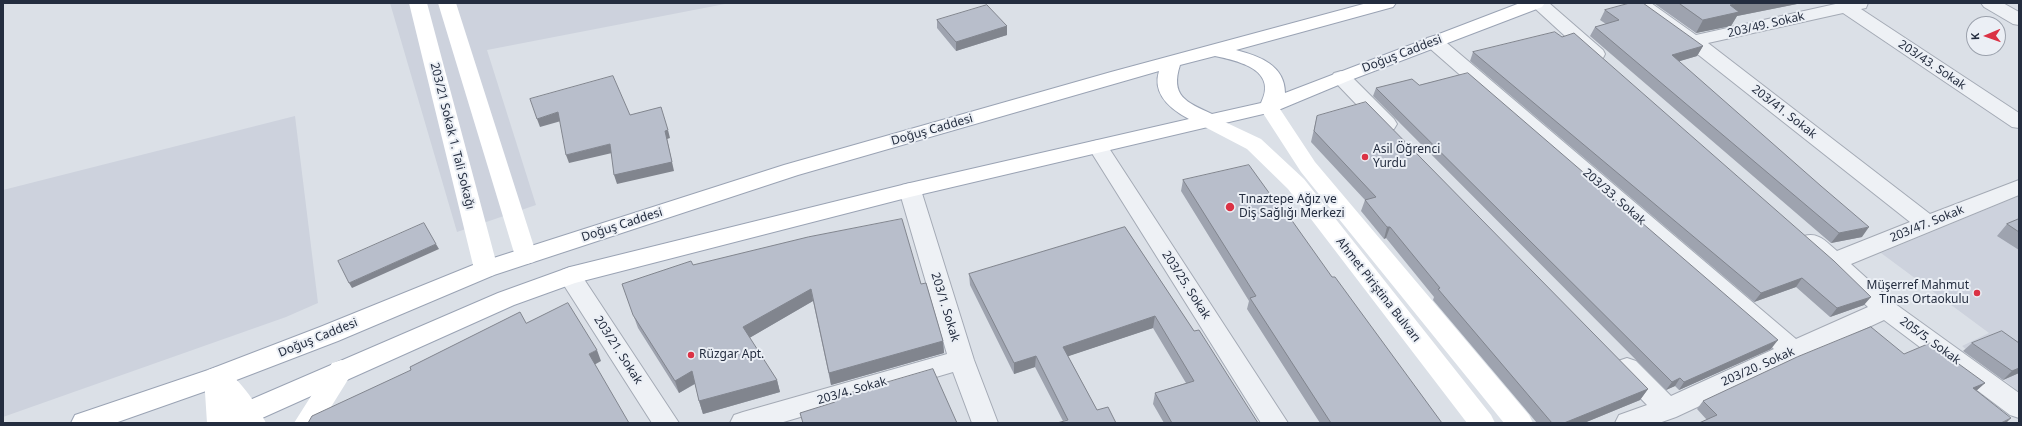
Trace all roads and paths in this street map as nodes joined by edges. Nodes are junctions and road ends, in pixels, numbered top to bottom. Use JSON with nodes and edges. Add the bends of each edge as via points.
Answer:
{"nodes":[{"id":1,"x":418,"y":3,"type":"edge"},
{"id":2,"x":447,"y":3,"type":"edge"},
{"id":3,"x":1387,"y":3,"type":"edge"},
{"id":4,"x":1537,"y":3,"type":"edge"},
{"id":5,"x":1639,"y":3,"type":"edge"},
{"id":6,"x":1990,"y":3,"type":"edge"},
{"id":7,"x":1854,"y":5,"type":"edge"},
{"id":8,"x":2019,"y":20,"type":"edge"},
{"id":9,"x":1693,"y":41,"type":"junction"},
{"id":10,"x":1434,"y":42,"type":"junction"},
{"id":11,"x":1213,"y":50,"type":"junction"},
{"id":12,"x":1171,"y":63,"type":"junction"},
{"id":13,"x":1609,"y":65,"type":"edge"},
{"id":14,"x":1341,"y":77,"type":"junction"},
{"id":15,"x":1269,"y":107,"type":"junction"},
{"id":16,"x":1210,"y":121,"type":"junction"},
{"id":17,"x":2019,"y":122,"type":"edge"},
{"id":18,"x":1402,"y":139,"type":"edge"},
{"id":19,"x":1098,"y":147,"type":"junction"},
{"id":20,"x":2019,"y":187,"type":"edge"},
{"id":21,"x":910,"y":190,"type":"junction"},
{"id":22,"x":1927,"y":224,"type":"junction"},
{"id":23,"x":1799,"y":230,"type":"edge"},
{"id":24,"x":526,"y":256,"type":"junction"},
{"id":25,"x":1835,"y":261,"type":"junction"},
{"id":26,"x":486,"y":269,"type":"junction"},
{"id":27,"x":570,"y":276,"type":"junction"},
{"id":28,"x":1886,"y":309,"type":"junction"},
{"id":29,"x":1793,"y":351,"type":"junction"},
{"id":30,"x":1611,"y":353,"type":"edge"},
{"id":31,"x":961,"y":360,"type":"junction"},
{"id":32,"x":341,"y":370,"type":"junction"},
{"id":33,"x":217,"y":377,"type":"junction"},
{"id":34,"x":2019,"y":407,"type":"edge"},
{"id":35,"x":1667,"y":409,"type":"junction"},
{"id":36,"x":250,"y":418,"type":"edge"},
{"id":37,"x":84,"y":423,"type":"edge"},
{"id":38,"x":220,"y":423,"type":"edge"},
{"id":39,"x":224,"y":423,"type":"edge"},
{"id":40,"x":307,"y":423,"type":"edge"},
{"id":41,"x":666,"y":423,"type":"edge"},
{"id":42,"x":744,"y":423,"type":"edge"},
{"id":43,"x":985,"y":423,"type":"edge"},
{"id":44,"x":1275,"y":423,"type":"edge"},
{"id":45,"x":1482,"y":423,"type":"edge"},
{"id":46,"x":1520,"y":423,"type":"edge"},
{"id":47,"x":1628,"y":423,"type":"edge"}],
"edges":[{"from":1,"to":26,"type":"main road","name":"203/21 Sokak 1. Tali Sokağı"},
{"from":2,"to":24,"type":"main road"},
{"from":3,"to":11,"type":"main road"},
{"from":4,"to":10,"type":"main road","name":"Doğuş Caddesi"},
{"from":4,"to":13,"type":"street"},
{"from":5,"to":9,"type":"street","name":"203/41. Sokak"},
{"from":6,"to":8,"type":"street"},
{"from":7,"to":9,"type":"street","name":"203/49. Sokak"},
{"from":7,"to":17,"type":"street","name":"203/43. Sokak"},
{"from":9,"to":22,"type":"street","name":"203/41. Sokak"},
{"from":10,"to":14,"type":"main road","name":"Doğuş Caddesi"},
{"from":10,"to":29,"type":"street","name":"203/33. Sokak"},
{"from":11,"to":12,"type":"main road"},
{"from":11,"to":15,"type":"main road","via":[[1250,59],[1272,76],[1277,87],[1276,97]]},
{"from":12,"to":16,"type":"main road","via":[[1166,83],[1170,93],[1178,103]]},
{"from":12,"to":24,"type":"main road","name":"Doğuş Caddesi","via":[[791,170]]},
{"from":14,"to":15,"type":"main road","name":"Doğuş Caddesi"},
{"from":14,"to":18,"type":"street"},
{"from":15,"to":16,"type":"main road"},
{"from":15,"to":46,"type":"main road","name":"Ahmet Piriştina Bulvarı","via":[[1308,167]]},
{"from":16,"to":19,"type":"main road"},
{"from":16,"to":45,"type":"main road","name":"Ahmet Piriştina Bulvarı","via":[[1254,144],[1296,184]]},
{"from":19,"to":21,"type":"main road"},
{"from":19,"to":44,"type":"street","name":"203/25. Sokak"},
{"from":20,"to":22,"type":"street","name":"203/47. Sokak"},
{"from":21,"to":27,"type":"main road"},
{"from":21,"to":31,"type":"street","name":"203/1. Sokak"},
{"from":22,"to":25,"type":"street","name":"203/47. Sokak"},
{"from":23,"to":25,"type":"street","name":"205/5. Sokak"},
{"from":24,"to":26,"type":"main road","name":"Doğuş Caddesi"},
{"from":25,"to":28,"type":"street","name":"205/5. Sokak"},
{"from":26,"to":33,"type":"main road","name":"Doğuş Caddesi"},
{"from":27,"to":32,"type":"main road","via":[[506,299]]},
{"from":27,"to":41,"type":"street","name":"203/21. Sokak"},
{"from":28,"to":29,"type":"street","name":"203/20. Sokak"},
{"from":28,"to":34,"type":"street","name":"205/5. Sokak"},
{"from":29,"to":35,"type":"street","name":"203/20. Sokak"},
{"from":30,"to":35,"type":"street"},
{"from":31,"to":42,"type":"street","name":"203/4. Sokak"},
{"from":31,"to":43,"type":"street","name":"203/1. Sokak"},
{"from":32,"to":36,"type":"main road"},
{"from":32,"to":40,"type":"main road"},
{"from":33,"to":36,"type":"main road"},
{"from":33,"to":37,"type":"main road","name":"Doğuş Caddesi"},
{"from":33,"to":38,"type":"main road"},
{"from":35,"to":47,"type":"street","name":"203/20. Sokak"},
{"from":36,"to":39,"type":"main road"}]}
